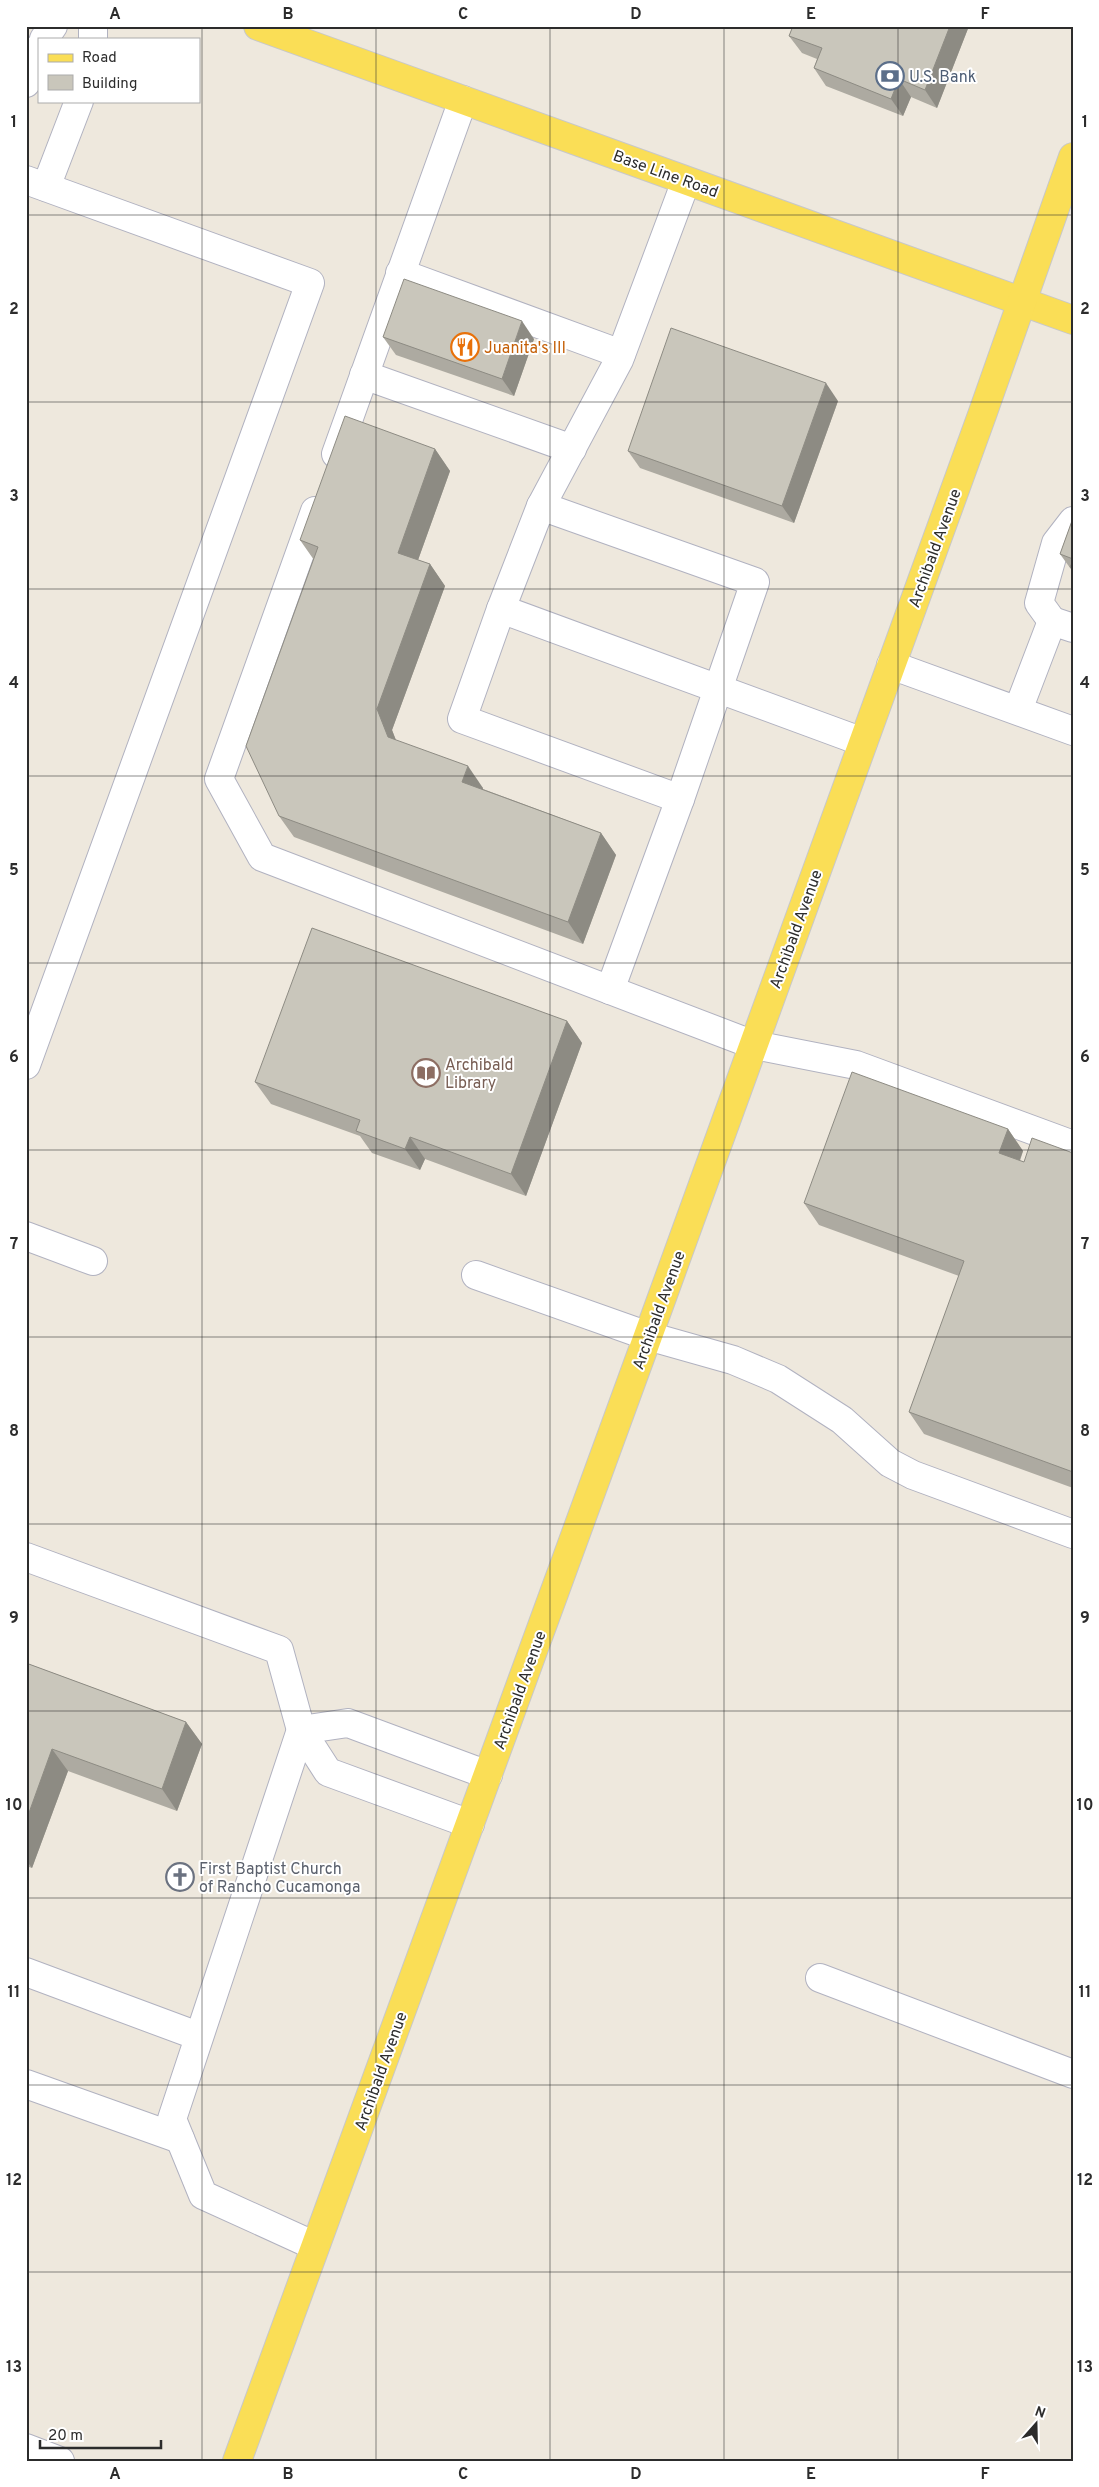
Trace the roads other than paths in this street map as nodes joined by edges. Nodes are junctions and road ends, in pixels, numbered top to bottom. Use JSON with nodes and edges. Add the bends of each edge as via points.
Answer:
{"nodes":[{"id":1,"x":53,"y":26,"type":"edge"},
{"id":2,"x":258,"y":26,"type":"edge"},
{"id":3,"x":45,"y":38,"type":"edge"},
{"id":4,"x":38,"y":51,"type":"edge"},
{"id":5,"x":26,"y":83,"type":"edge"},
{"id":6,"x":463,"y":100,"type":"junction"},
{"id":7,"x":78,"y":102,"type":"edge"},
{"id":8,"x":1073,"y":157,"type":"edge"},
{"id":9,"x":686,"y":180,"type":"junction"},
{"id":10,"x":36,"y":184,"type":"edge"},
{"id":11,"x":400,"y":273,"type":"junction"},
{"id":12,"x":1022,"y":301,"type":"junction"},
{"id":13,"x":1073,"y":320,"type":"edge"},
{"id":14,"x":622,"y":354,"type":"junction"},
{"id":15,"x":364,"y":375,"type":"junction"},
{"id":16,"x":572,"y":449,"type":"junction"},
{"id":17,"x":541,"y":506,"type":"junction"},
{"id":18,"x":1073,"y":521,"type":"edge"},
{"id":19,"x":501,"y":609,"type":"junction"},
{"id":20,"x":1063,"y":624,"type":"edge"},
{"id":21,"x":891,"y":665,"type":"junction"},
{"id":22,"x":718,"y":689,"type":"junction"},
{"id":23,"x":1018,"y":710,"type":"junction"},
{"id":24,"x":1073,"y":731,"type":"edge"},
{"id":25,"x":863,"y":742,"type":"junction"},
{"id":26,"x":680,"y":799,"type":"junction"},
{"id":27,"x":610,"y":990,"type":"junction"},
{"id":28,"x":754,"y":1045,"type":"junction"},
{"id":29,"x":26,"y":1065,"type":"edge"},
{"id":30,"x":1073,"y":1145,"type":"edge"},
{"id":31,"x":26,"y":1236,"type":"edge"},
{"id":32,"x":93,"y":1261,"type":"dead end"},
{"id":33,"x":476,"y":1275,"type":"dead end"},
{"id":34,"x":648,"y":1336,"type":"junction"},
{"id":35,"x":1073,"y":1534,"type":"edge"},
{"id":36,"x":26,"y":1558,"type":"edge"},
{"id":37,"x":301,"y":1730,"type":"junction"},
{"id":38,"x":488,"y":1776,"type":"junction"},
{"id":39,"x":470,"y":1824,"type":"junction"},
{"id":40,"x":26,"y":1972,"type":"edge"},
{"id":41,"x":820,"y":1978,"type":"dead end"},
{"id":42,"x":198,"y":2036,"type":"junction"},
{"id":43,"x":1073,"y":2074,"type":"edge"},
{"id":44,"x":26,"y":2084,"type":"edge"},
{"id":45,"x":180,"y":2139,"type":"junction"},
{"id":46,"x":315,"y":2246,"type":"junction"},
{"id":47,"x":26,"y":2448,"type":"edge"},
{"id":48,"x":60,"y":2461,"type":"edge"},
{"id":49,"x":237,"y":2461,"type":"edge"}],
"edges":[{"from":1,"to":3,"type":"street"},
{"from":2,"to":6,"type":"main road","name":"Base Line Road"},
{"from":4,"to":5,"type":"street"},
{"from":6,"to":9,"type":"main road","name":"Base Line Road"},
{"from":6,"to":11,"type":"street"},
{"from":7,"to":10,"type":"street"},
{"from":8,"to":12,"type":"main road","name":"Archibald Avenue"},
{"from":9,"to":12,"type":"main road","name":"Base Line Road"},
{"from":9,"to":14,"type":"street"},
{"from":10,"to":29,"type":"street","via":[[310,283]]},
{"from":11,"to":14,"type":"street"},
{"from":11,"to":15,"type":"street"},
{"from":12,"to":13,"type":"main road","name":"Base Line Road"},
{"from":12,"to":21,"type":"main road","name":"Archibald Avenue"},
{"from":14,"to":16,"type":"street"},
{"from":15,"to":16,"type":"street"},
{"from":15,"to":27,"type":"street","via":[[219,779],[262,857]]},
{"from":16,"to":17,"type":"street"},
{"from":17,"to":19,"type":"street"},
{"from":17,"to":22,"type":"street","via":[[755,582]]},
{"from":18,"to":20,"type":"street","via":[[1056,543],[1039,603]]},
{"from":19,"to":22,"type":"street"},
{"from":19,"to":26,"type":"street","via":[[462,719]]},
{"from":20,"to":23,"type":"street"},
{"from":21,"to":23,"type":"street"},
{"from":21,"to":25,"type":"main road","name":"Archibald Avenue"},
{"from":22,"to":25,"type":"street"},
{"from":22,"to":26,"type":"street"},
{"from":23,"to":24,"type":"street"},
{"from":25,"to":28,"type":"main road","name":"Archibald Avenue"},
{"from":26,"to":27,"type":"street"},
{"from":27,"to":28,"type":"street"},
{"from":28,"to":30,"type":"street","via":[[856,1065]]},
{"from":28,"to":34,"type":"main road","name":"Archibald Avenue"},
{"from":31,"to":32,"type":"street"},
{"from":33,"to":34,"type":"street"},
{"from":34,"to":35,"type":"street","via":[[733,1360],[778,1379],[842,1420],[890,1463],[913,1475]]},
{"from":34,"to":38,"type":"main road","name":"Archibald Avenue"},
{"from":36,"to":37,"type":"street","via":[[279,1650]]},
{"from":37,"to":38,"type":"street","via":[[348,1723]]},
{"from":37,"to":39,"type":"street","via":[[328,1772]]},
{"from":37,"to":42,"type":"street"},
{"from":38,"to":39,"type":"main road","name":"Archibald Avenue"},
{"from":39,"to":46,"type":"main road","name":"Archibald Avenue"},
{"from":40,"to":42,"type":"street"},
{"from":41,"to":43,"type":"street"},
{"from":42,"to":45,"type":"street","via":[[172,2119]]},
{"from":44,"to":45,"type":"street"},
{"from":45,"to":46,"type":"street","via":[[203,2195]]},
{"from":46,"to":49,"type":"main road","name":"Archibald Avenue"},
{"from":47,"to":48,"type":"street"}]}
